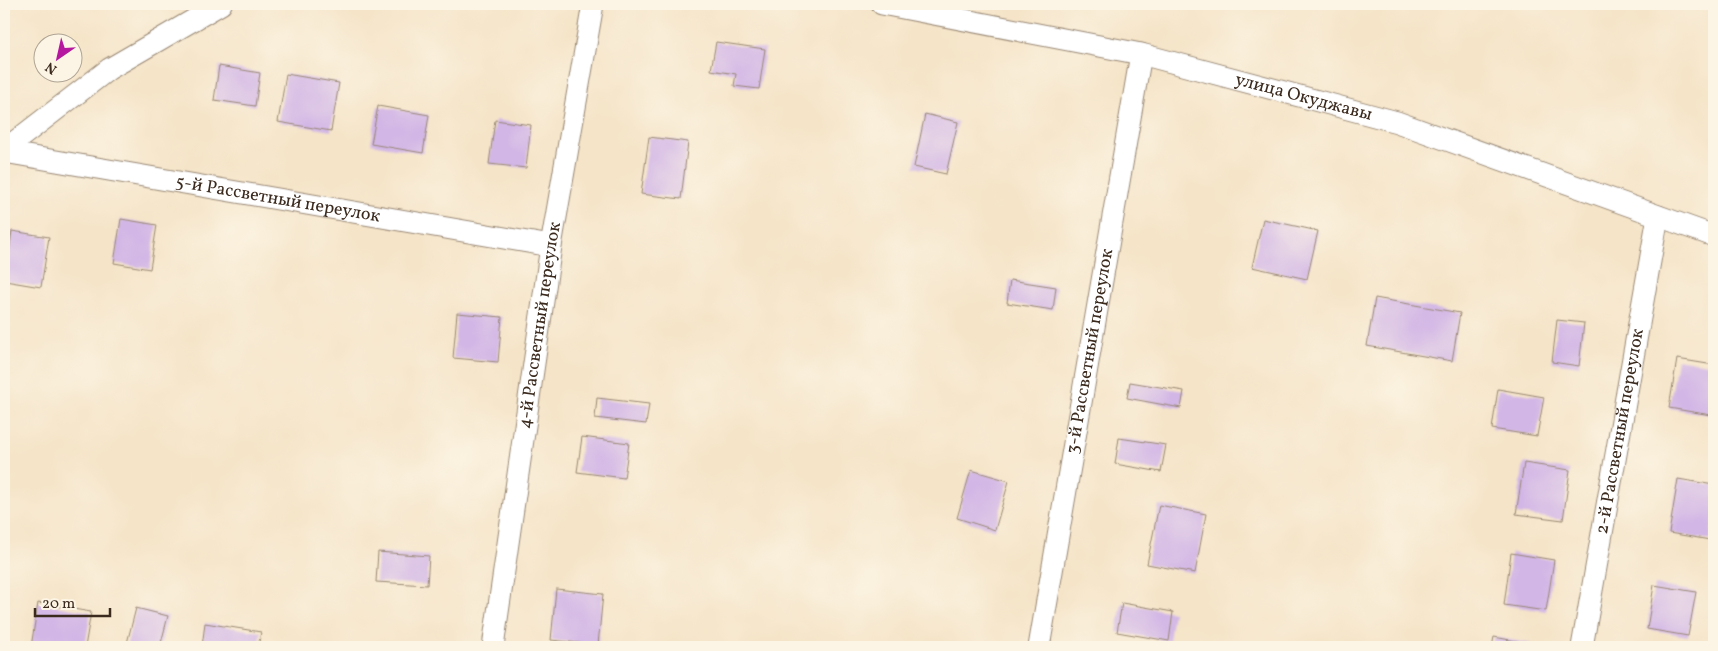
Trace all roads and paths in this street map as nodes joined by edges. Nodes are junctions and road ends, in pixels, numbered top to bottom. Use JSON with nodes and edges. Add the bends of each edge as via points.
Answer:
{"nodes":[{"id":1,"x":221,"y":4,"type":"edge"},
{"id":2,"x":593,"y":4,"type":"edge"},
{"id":3,"x":882,"y":4,"type":"edge"},
{"id":4,"x":1141,"y":54,"type":"junction"},
{"id":5,"x":4,"y":151,"type":"edge"},
{"id":6,"x":1658,"y":216,"type":"junction"},
{"id":7,"x":1714,"y":236,"type":"edge"},
{"id":8,"x":551,"y":246,"type":"junction"},
{"id":9,"x":493,"y":647,"type":"edge"},
{"id":10,"x":1039,"y":647,"type":"edge"},
{"id":11,"x":1582,"y":647,"type":"edge"}],
"edges":[{"from":1,"to":5,"type":"street","via":[[109,69]]},
{"from":2,"to":8,"type":"street","name":"4-й Рассветный переулок"},
{"from":3,"to":4,"type":"street","name":"улица Окуджавы"},
{"from":4,"to":6,"type":"street","name":"улица Окуджавы","via":[[1397,122]]},
{"from":4,"to":10,"type":"street","name":"3-й Рассветный переулок"},
{"from":5,"to":8,"type":"street","name":"5-й Рассветный переулок"},
{"from":6,"to":7,"type":"street","name":"улица Окуджавы"},
{"from":6,"to":11,"type":"street","name":"2-й Рассветный переулок"},
{"from":8,"to":9,"type":"street","name":"4-й Рассветный переулок"}]}
